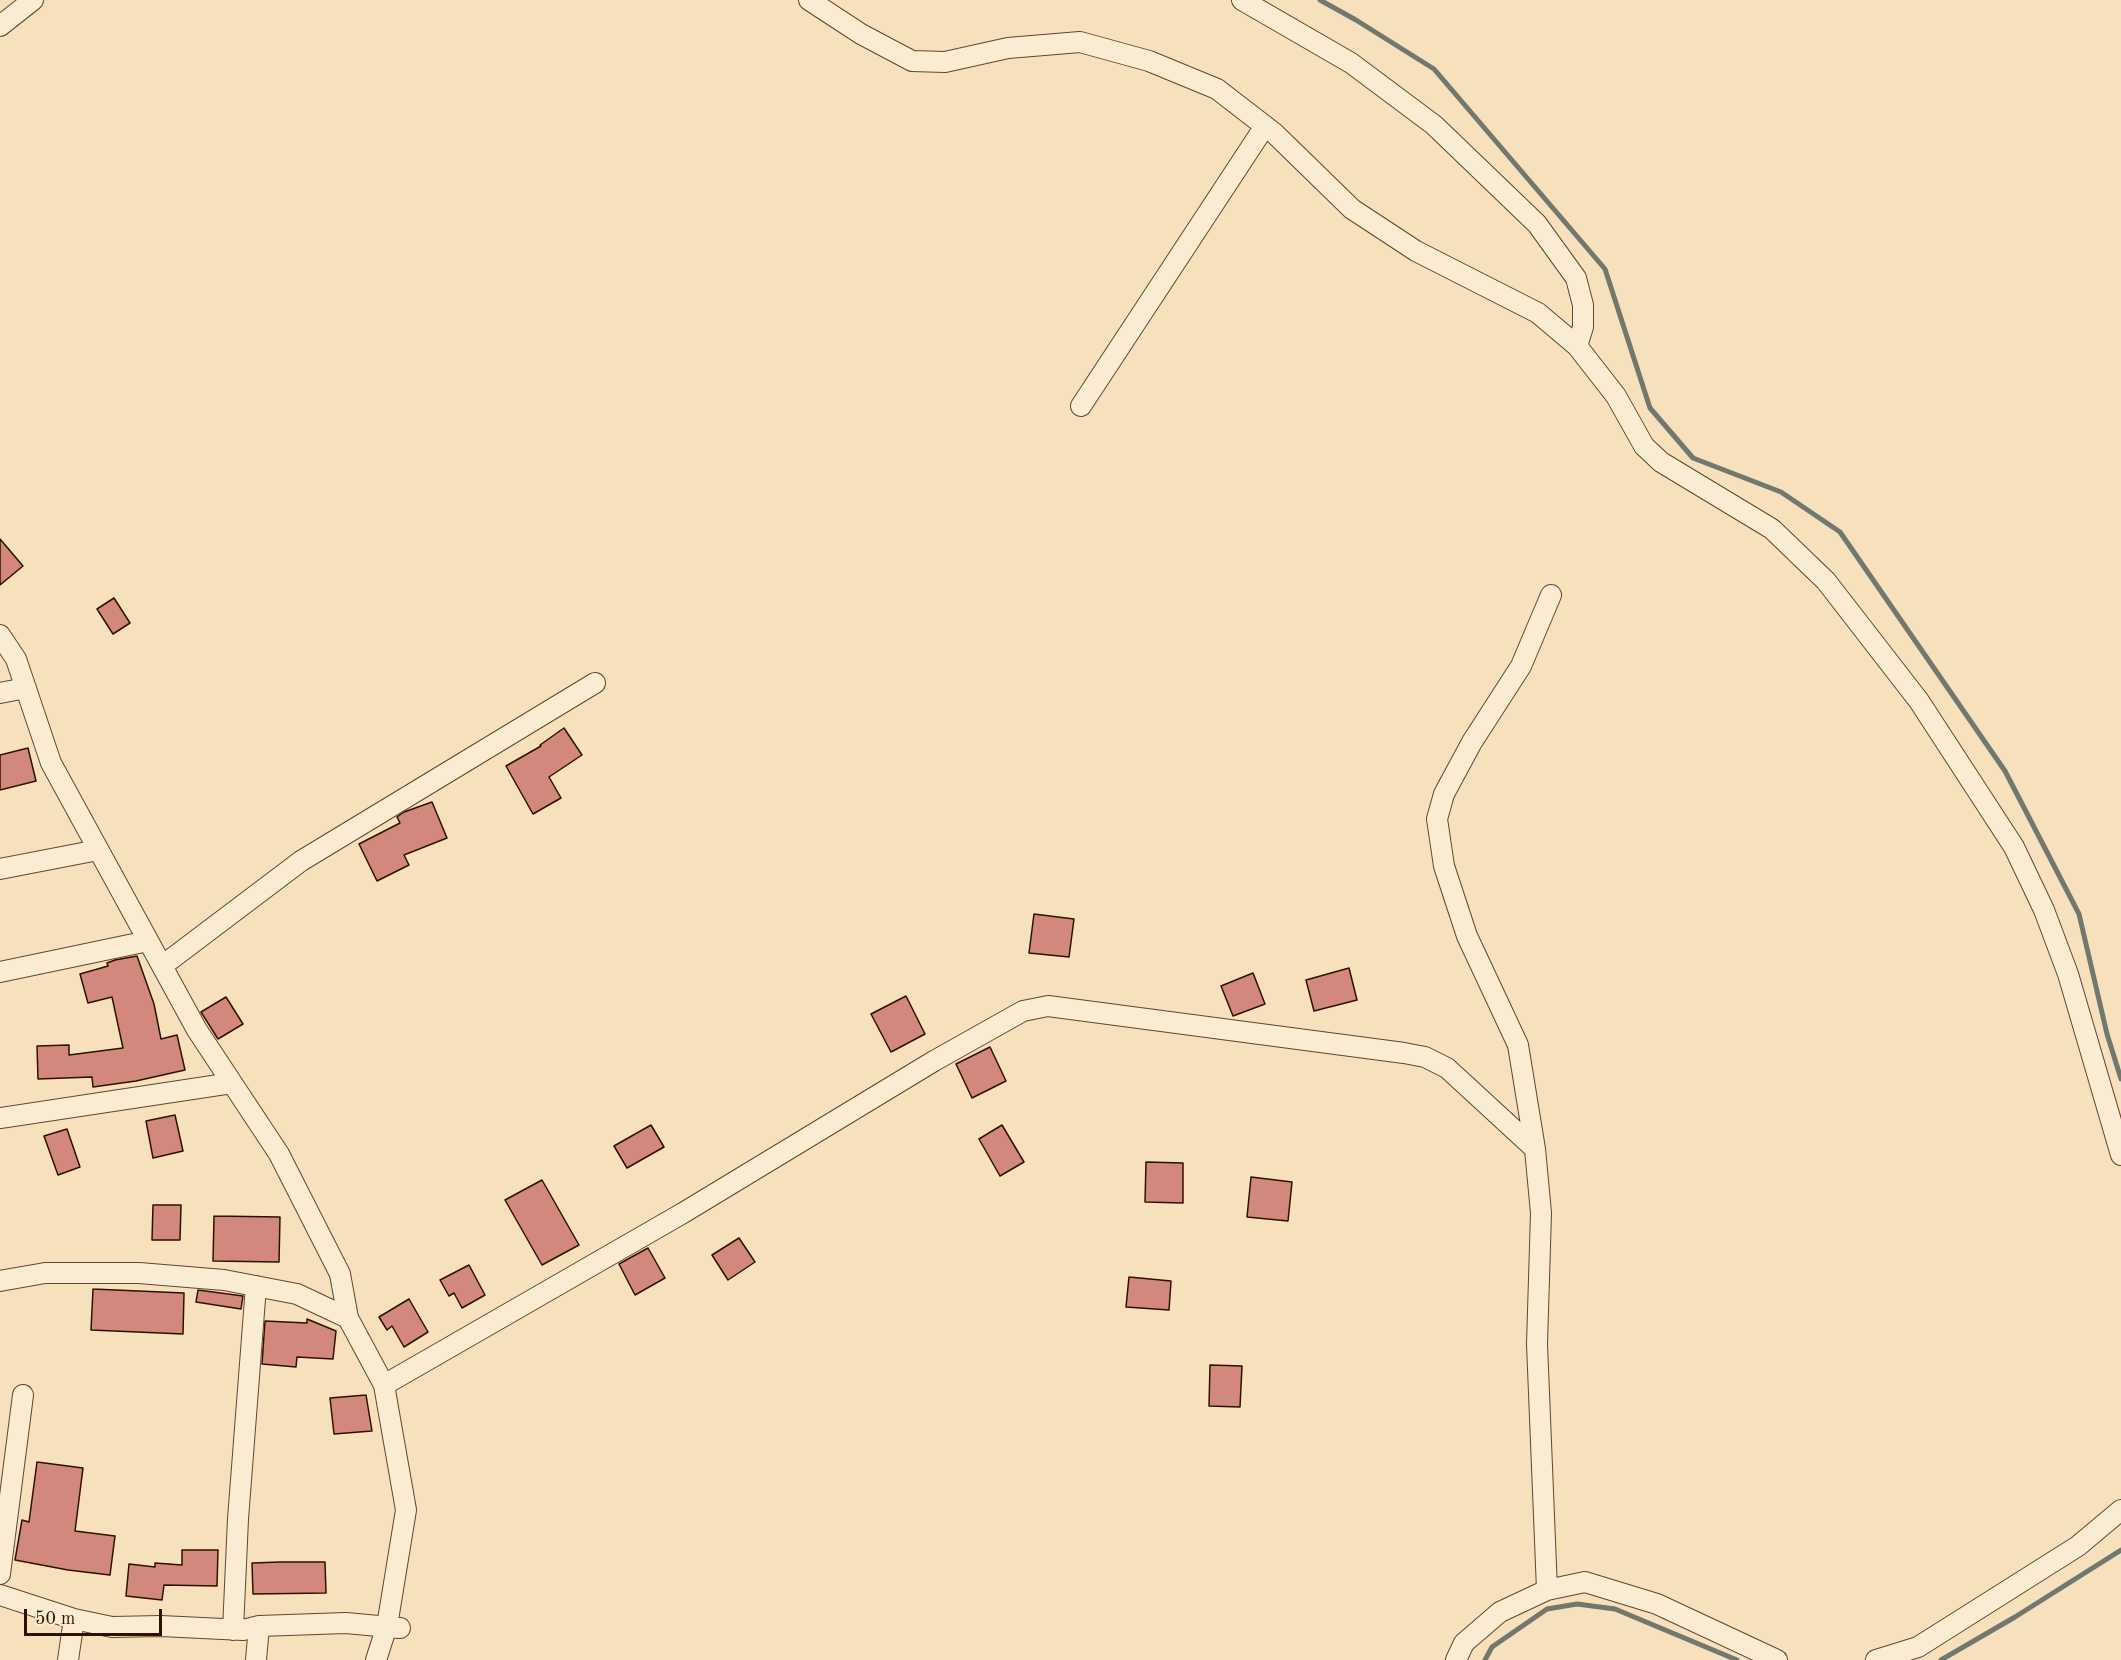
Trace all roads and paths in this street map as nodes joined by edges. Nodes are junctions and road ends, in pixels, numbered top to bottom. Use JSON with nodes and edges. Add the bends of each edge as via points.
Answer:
{"nodes":[{"id":1,"x":33,"y":0,"type":"edge"},
{"id":2,"x":809,"y":0,"type":"edge"},
{"id":3,"x":1242,"y":0,"type":"edge"},
{"id":4,"x":0,"y":26,"type":"edge"},
{"id":5,"x":1265,"y":126,"type":"junction"},
{"id":6,"x":1577,"y":346,"type":"junction"},
{"id":7,"x":1081,"y":406,"type":"dead end"},
{"id":8,"x":1551,"y":595,"type":"dead end"},
{"id":9,"x":0,"y":634,"type":"edge"},
{"id":10,"x":595,"y":683,"type":"dead end"},
{"id":11,"x":26,"y":688,"type":"junction"},
{"id":12,"x":0,"y":693,"type":"edge"},
{"id":13,"x":98,"y":850,"type":"junction"},
{"id":14,"x":0,"y":869,"type":"edge"},
{"id":15,"x":148,"y":941,"type":"junction"},
{"id":16,"x":162,"y":966,"type":"junction"},
{"id":17,"x":0,"y":972,"type":"edge"},
{"id":18,"x":232,"y":1083,"type":"junction"},
{"id":19,"x":0,"y":1118,"type":"edge"},
{"id":20,"x":1535,"y":1149,"type":"junction"},
{"id":21,"x":2121,"y":1155,"type":"edge"},
{"id":22,"x":0,"y":1281,"type":"edge"},
{"id":23,"x":256,"y":1286,"type":"junction"},
{"id":24,"x":348,"y":1318,"type":"junction"},
{"id":25,"x":384,"y":1385,"type":"junction"},
{"id":26,"x":23,"y":1395,"type":"dead end"},
{"id":27,"x":2121,"y":1510,"type":"edge"},
{"id":28,"x":0,"y":1574,"type":"edge"},
{"id":29,"x":1548,"y":1590,"type":"junction"},
{"id":30,"x":0,"y":1595,"type":"edge"},
{"id":31,"x":74,"y":1619,"type":"junction"},
{"id":32,"x":259,"y":1626,"type":"junction"},
{"id":33,"x":393,"y":1627,"type":"junction"},
{"id":34,"x":233,"y":1630,"type":"junction"},
{"id":35,"x":68,"y":1660,"type":"edge"},
{"id":36,"x":256,"y":1660,"type":"edge"},
{"id":37,"x":376,"y":1660,"type":"edge"},
{"id":38,"x":1456,"y":1660,"type":"edge"},
{"id":39,"x":1777,"y":1660,"type":"edge"},
{"id":40,"x":1876,"y":1660,"type":"edge"}],
"edges":[{"from":1,"to":4,"type":"street"},
{"from":2,"to":5,"type":"street","via":[[912,61],[945,62],[1008,48],[1080,42],[1149,61],[1217,89]]},
{"from":3,"to":6,"type":"street","via":[[1351,63],[1434,125],[1537,224],[1576,278],[1583,305],[1583,327]]},
{"from":5,"to":6,"type":"street","via":[[1352,209],[1416,251],[1538,313]]},
{"from":5,"to":7,"type":"street"},
{"from":6,"to":21,"type":"street","via":[[1616,396],[1644,446],[1661,462],[1772,529],[1826,581],[1919,701],[2014,847],[2044,910],[2068,974]]},
{"from":8,"to":20,"type":"street","via":[[1521,666],[1472,742],[1444,794],[1437,819],[1444,866],[1467,936],[1518,1045]]},
{"from":9,"to":11,"type":"street","via":[[16,659]]},
{"from":10,"to":16,"type":"street","via":[[301,861]]},
{"from":11,"to":12,"type":"street"},
{"from":11,"to":13,"type":"street","via":[[51,763]]},
{"from":13,"to":14,"type":"street"},
{"from":13,"to":15,"type":"street"},
{"from":15,"to":16,"type":"street"},
{"from":15,"to":17,"type":"street"},
{"from":16,"to":18,"type":"street"},
{"from":18,"to":19,"type":"street"},
{"from":18,"to":24,"type":"street","via":[[279,1154],[340,1274]]},
{"from":20,"to":25,"type":"street","via":[[1447,1068],[1425,1057],[1048,1006],[1023,1011]]},
{"from":20,"to":29,"type":"street","via":[[1541,1213],[1537,1344]]},
{"from":22,"to":23,"type":"street","via":[[45,1273],[139,1273]]},
{"from":23,"to":24,"type":"street","via":[[297,1294]]},
{"from":23,"to":34,"type":"street"},
{"from":24,"to":25,"type":"street"},
{"from":25,"to":33,"type":"street","via":[[406,1509]]},
{"from":26,"to":28,"type":"street"},
{"from":27,"to":40,"type":"street","via":[[2078,1546],[1918,1647]]},
{"from":29,"to":38,"type":"street","via":[[1500,1612],[1464,1643]]},
{"from":29,"to":39,"type":"street","via":[[1585,1582],[1657,1604]]},
{"from":30,"to":31,"type":"street"},
{"from":31,"to":34,"type":"street","via":[[112,1627]]},
{"from":31,"to":35,"type":"street"},
{"from":32,"to":33,"type":"street","via":[[346,1623]]},
{"from":32,"to":34,"type":"street"},
{"from":32,"to":36,"type":"street"},
{"from":33,"to":37,"type":"street"}]}
